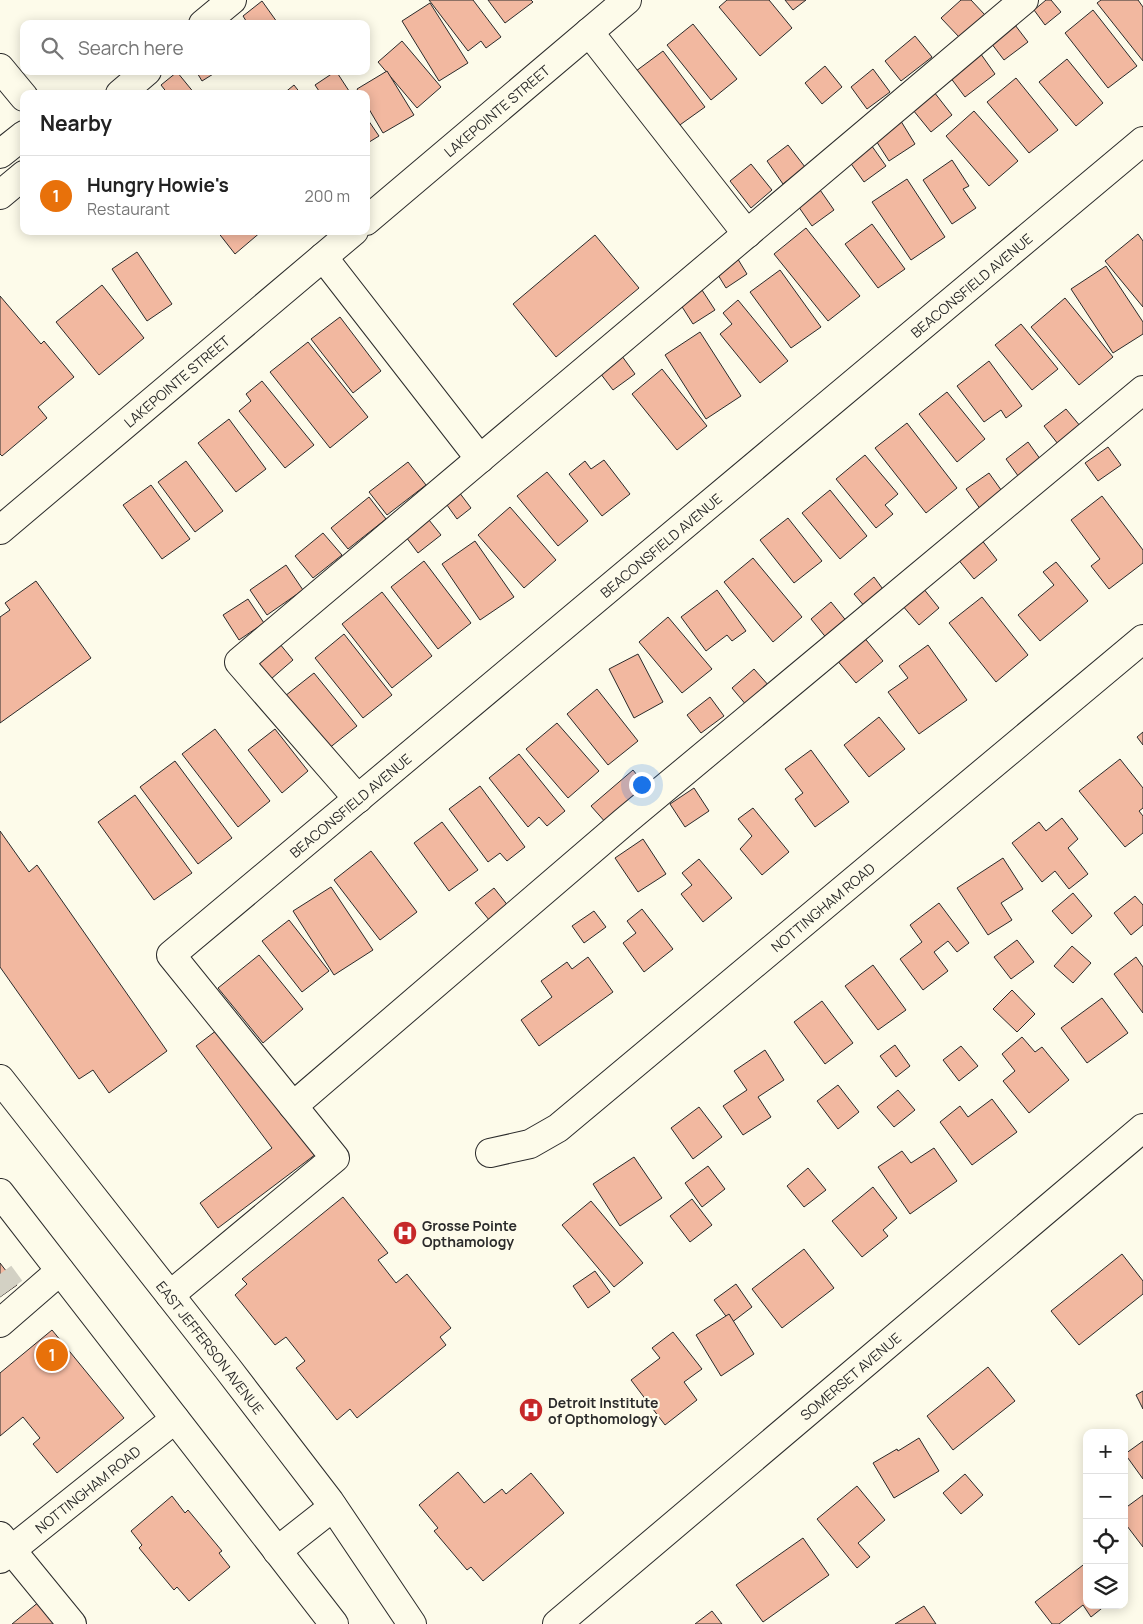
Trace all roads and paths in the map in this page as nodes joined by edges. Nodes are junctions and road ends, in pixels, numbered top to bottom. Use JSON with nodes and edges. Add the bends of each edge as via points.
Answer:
{"nodes":[{"id":1,"x":232,"y":0,"type":"edge"},
{"id":2,"x":628,"y":0,"type":"edge"},
{"id":3,"x":1024,"y":0,"type":"edge"},
{"id":4,"x":208,"y":20,"type":"edge"},
{"id":5,"x":590,"y":32,"type":"junction"},
{"id":6,"x":0,"y":68,"type":"edge"},
{"id":7,"x":142,"y":75,"type":"edge"},
{"id":8,"x":125,"y":90,"type":"edge"},
{"id":9,"x":20,"y":92,"type":"edge"},
{"id":10,"x":20,"y":138,"type":"edge"},
{"id":11,"x":1143,"y":141,"type":"edge"},
{"id":12,"x":0,"y":154,"type":"edge"},
{"id":13,"x":20,"y":178,"type":"edge"},
{"id":14,"x":0,"y":194,"type":"edge"},
{"id":15,"x":370,"y":218,"type":"edge"},
{"id":16,"x":747,"y":234,"type":"junction"},
{"id":17,"x":349,"y":235,"type":"edge"},
{"id":18,"x":323,"y":257,"type":"junction"},
{"id":19,"x":1143,"y":390,"type":"edge"},
{"id":20,"x":480,"y":459,"type":"junction"},
{"id":21,"x":0,"y":530,"type":"edge"},
{"id":22,"x":1143,"y":639,"type":"edge"},
{"id":23,"x":358,"y":799,"type":"junction"},
{"id":24,"x":2,"y":1087,"type":"edge"},
{"id":25,"x":293,"y":1106,"type":"junction"},
{"id":26,"x":1143,"y":1128,"type":"edge"},
{"id":27,"x":490,"y":1153,"type":"dead end"},
{"id":28,"x":0,"y":1193,"type":"edge"},
{"id":29,"x":60,"y":1271,"type":"junction"},
{"id":30,"x":170,"y":1295,"type":"junction"},
{"id":31,"x":8,"y":1310,"type":"edge"},
{"id":32,"x":175,"y":1419,"type":"junction"},
{"id":33,"x":333,"y":1507,"type":"junction"},
{"id":34,"x":4,"y":1548,"type":"edge"},
{"id":35,"x":277,"y":1551,"type":"junction"},
{"id":36,"x":72,"y":1624,"type":"edge"},
{"id":37,"x":334,"y":1624,"type":"edge"},
{"id":38,"x":412,"y":1624,"type":"edge"},
{"id":39,"x":557,"y":1624,"type":"edge"}],
"edges":[{"from":1,"to":4,"type":"street"},
{"from":2,"to":5,"type":"street","name":"LAKEPOINTE STREET"},
{"from":3,"to":16,"type":"street"},
{"from":5,"to":15,"type":"street","name":"LAKEPOINTE STREET"},
{"from":5,"to":16,"type":"street"},
{"from":6,"to":9,"type":"street"},
{"from":7,"to":8,"type":"street"},
{"from":10,"to":12,"type":"street"},
{"from":11,"to":23,"type":"street","name":"BEACONSFIELD AVENUE"},
{"from":13,"to":14,"type":"street"},
{"from":16,"to":20,"type":"street"},
{"from":17,"to":18,"type":"street","name":"LAKEPOINTE STREET"},
{"from":18,"to":20,"type":"street"},
{"from":18,"to":21,"type":"street","name":"LAKEPOINTE STREET"},
{"from":19,"to":25,"type":"street","via":[[624,822]]},
{"from":20,"to":23,"type":"street","via":[[240,662]]},
{"from":22,"to":27,"type":"street","name":"NOTTINGHAM ROAD","via":[[558,1128],[530,1144]]},
{"from":23,"to":25,"type":"street","name":"BEACONSFIELD AVENUE","via":[[171,955]]},
{"from":24,"to":30,"type":"street","name":"EAST JEFFERSON AVENUE"},
{"from":25,"to":30,"type":"street","via":[[335,1158]]},
{"from":26,"to":39,"type":"street","name":"SOMERSET AVENUE"},
{"from":28,"to":29,"type":"street"},
{"from":29,"to":31,"type":"street"},
{"from":29,"to":32,"type":"street"},
{"from":30,"to":33,"type":"street","name":"EAST JEFFERSON AVENUE"},
{"from":32,"to":34,"type":"street","name":"NOTTINGHAM ROAD"},
{"from":32,"to":35,"type":"street"},
{"from":33,"to":35,"type":"street"},
{"from":33,"to":38,"type":"street","name":"EAST JEFFERSON AVENUE"},
{"from":34,"to":36,"type":"street"},
{"from":35,"to":37,"type":"street"}]}
